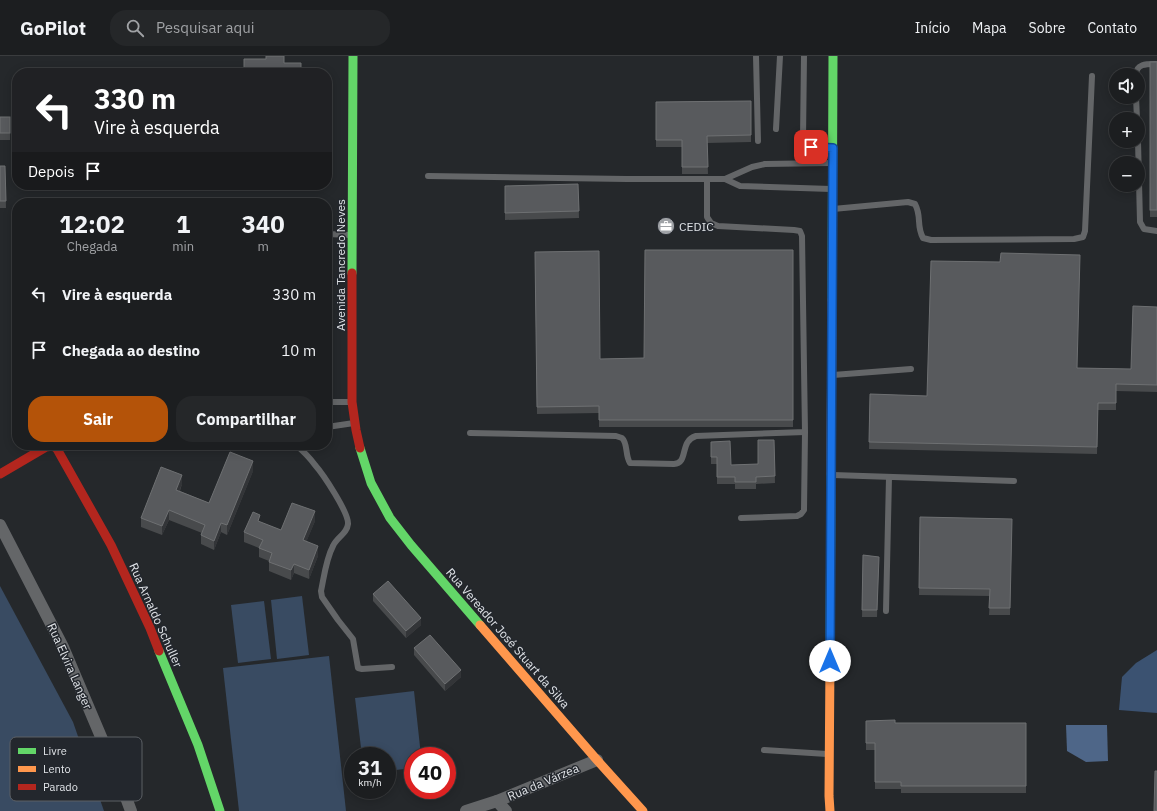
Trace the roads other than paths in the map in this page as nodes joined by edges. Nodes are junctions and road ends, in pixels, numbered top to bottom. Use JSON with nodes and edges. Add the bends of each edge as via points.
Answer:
{"nodes":[{"id":1,"x":352,"y":56,"type":"edge"},
{"id":2,"x":756,"y":56,"type":"edge"},
{"id":3,"x":780,"y":56,"type":"edge"},
{"id":4,"x":804,"y":56,"type":"edge"},
{"id":5,"x":833,"y":56,"type":"edge"},
{"id":6,"x":1157,"y":64,"type":"edge"},
{"id":7,"x":1138,"y":68,"type":"edge"},
{"id":8,"x":1092,"y":76,"type":"dead end"},
{"id":9,"x":776,"y":129,"type":"dead end"},
{"id":10,"x":758,"y":141,"type":"dead end"},
{"id":11,"x":833,"y":148,"type":"junction"},
{"id":12,"x":1138,"y":148,"type":"edge"},
{"id":13,"x":833,"y":163,"type":"junction"},
{"id":14,"x":428,"y":176,"type":"dead end"},
{"id":15,"x":706,"y":179,"type":"junction"},
{"id":16,"x":725,"y":179,"type":"junction"},
{"id":17,"x":833,"y":189,"type":"junction"},
{"id":18,"x":833,"y":209,"type":"junction"},
{"id":19,"x":1157,"y":231,"type":"edge"},
{"id":20,"x":332,"y":234,"type":"edge"},
{"id":21,"x":352,"y":235,"type":"junction"},
{"id":22,"x":911,"y":369,"type":"dead end"},
{"id":23,"x":832,"y":375,"type":"junction"},
{"id":24,"x":332,"y":402,"type":"edge"},
{"id":25,"x":352,"y":402,"type":"junction"},
{"id":26,"x":354,"y":423,"type":"junction"},
{"id":27,"x":332,"y":426,"type":"edge"},
{"id":28,"x":805,"y":432,"type":"junction"},
{"id":29,"x":470,"y":433,"type":"dead end"},
{"id":30,"x":41,"y":450,"type":"edge"},
{"id":31,"x":58,"y":450,"type":"edge"},
{"id":32,"x":301,"y":450,"type":"edge"},
{"id":33,"x":366,"y":472,"type":"joint"},
{"id":34,"x":0,"y":474,"type":"edge"},
{"id":35,"x":831,"y":475,"type":"junction"},
{"id":36,"x":889,"y":477,"type":"junction"},
{"id":37,"x":1014,"y":481,"type":"dead end"},
{"id":38,"x":741,"y":518,"type":"dead end"},
{"id":39,"x":0,"y":525,"type":"edge"},
{"id":40,"x":886,"y":611,"type":"dead end"},
{"id":41,"x":392,"y":667,"type":"dead end"},
{"id":42,"x":101,"y":737,"type":"edge"},
{"id":43,"x":764,"y":750,"type":"dead end"},
{"id":44,"x":829,"y":755,"type":"junction"},
{"id":45,"x":597,"y":760,"type":"junction"},
{"id":46,"x":127,"y":801,"type":"edge"},
{"id":47,"x":497,"y":801,"type":"junction"},
{"id":48,"x":131,"y":811,"type":"edge"},
{"id":49,"x":220,"y":811,"type":"edge"},
{"id":50,"x":466,"y":811,"type":"edge"},
{"id":51,"x":506,"y":811,"type":"edge"},
{"id":52,"x":643,"y":811,"type":"edge"},
{"id":53,"x":830,"y":811,"type":"edge"}],
"edges":[{"from":1,"to":21,"type":"street","name":"Avenida Tancredo Neves"},
{"from":2,"to":10,"type":"lane"},
{"from":3,"to":9,"type":"lane"},
{"from":4,"to":11,"type":"lane","via":[[803,139],[805,144],[811,147]]},
{"from":5,"to":11,"type":"street"},
{"from":6,"to":7,"type":"lane","via":[[1146,64]]},
{"from":8,"to":18,"type":"lane","via":[[1083,237],[931,240],[923,238],[919,230],[919,211],[915,204],[908,202]]},
{"from":11,"to":13,"type":"street"},
{"from":12,"to":19,"type":"lane","via":[[1140,222],[1144,229]]},
{"from":13,"to":16,"type":"lane","via":[[764,164]]},
{"from":13,"to":17,"type":"street"},
{"from":14,"to":15,"type":"lane"},
{"from":15,"to":16,"type":"lane"},
{"from":15,"to":28,"type":"lane","via":[[707,217],[711,223],[718,226],[794,230],[800,231],[802,236]]},
{"from":16,"to":17,"type":"lane","via":[[740,186]]},
{"from":17,"to":18,"type":"street"},
{"from":18,"to":23,"type":"street"},
{"from":20,"to":21,"type":"lane"},
{"from":21,"to":25,"type":"street","name":"Avenida Tancredo Neves"},
{"from":22,"to":23,"type":"lane"},
{"from":23,"to":35,"type":"street"},
{"from":24,"to":25,"type":"lane"},
{"from":25,"to":26,"type":"street","name":"Avenida Tancredo Neves"},
{"from":26,"to":27,"type":"lane"},
{"from":26,"to":33,"type":"street","name":"Avenida Tancredo Neves"},
{"from":28,"to":29,"type":"lane","via":[[696,436],[687,441],[678,464],[630,463],[625,442],[616,436]]},
{"from":28,"to":38,"type":"lane","via":[[804,510],[797,516]]},
{"from":30,"to":34,"type":"street","name":"Rua Arnaldo Schuller"},
{"from":31,"to":49,"type":"street","name":"Rua Arnaldo Schuller","via":[[111,545],[150,628],[198,745]]},
{"from":32,"to":41,"type":"lane","via":[[316,465],[347,516],[348,522],[347,530],[337,540],[330,554],[321,591],[322,597],[353,639],[358,668]]},
{"from":33,"to":45,"type":"street","name":"Rua Vereador José Stuart da Silva","via":[[384,508],[411,545]]},
{"from":35,"to":36,"type":"lane"},
{"from":35,"to":44,"type":"street"},
{"from":36,"to":37,"type":"lane"},
{"from":36,"to":40,"type":"lane"},
{"from":39,"to":42,"type":"street","name":"Rua Elvira Langer","via":[[63,648]]},
{"from":43,"to":44,"type":"lane"},
{"from":44,"to":53,"type":"street"},
{"from":45,"to":47,"type":"street","name":"Rua da Várzea"},
{"from":45,"to":52,"type":"street","name":"Rua Vereador José Stuart da Silva"},
{"from":46,"to":48,"type":"street","name":"Rua Elvira Langer"},
{"from":47,"to":50,"type":"street","name":"Rua da Várzea"},
{"from":47,"to":51,"type":"street"}]}
